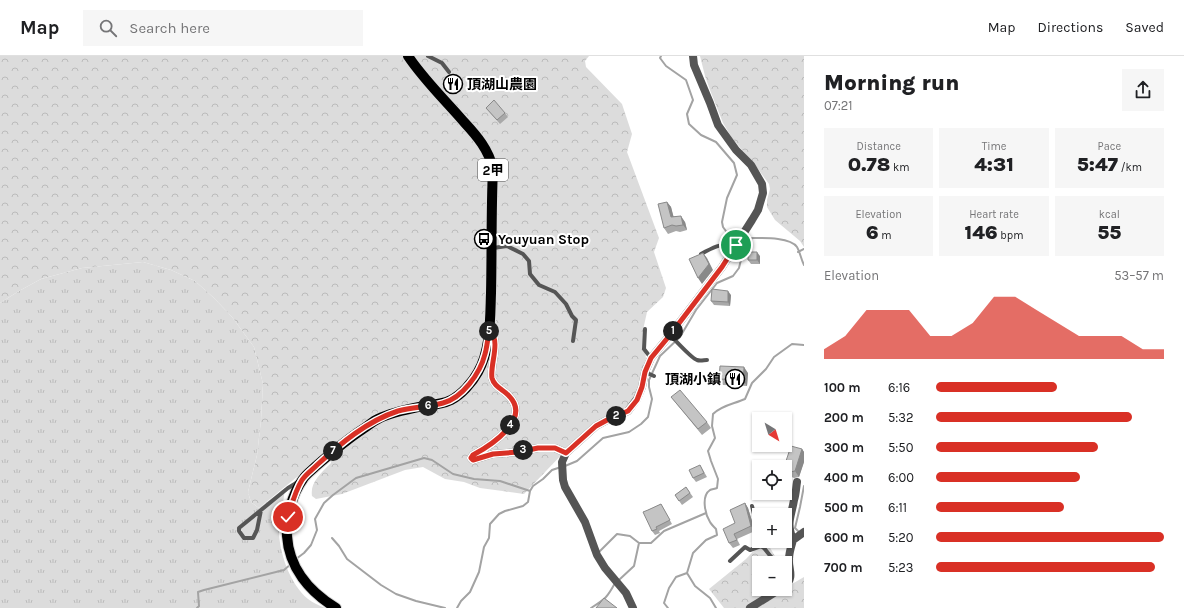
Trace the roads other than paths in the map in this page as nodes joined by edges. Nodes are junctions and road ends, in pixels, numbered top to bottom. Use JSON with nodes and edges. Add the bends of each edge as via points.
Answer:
{"nodes":[{"id":1,"x":408,"y":56,"type":"edge"},
{"id":2,"x":428,"y":56,"type":"edge"},
{"id":3,"x":693,"y":56,"type":"edge"},
{"id":4,"x":449,"y":72,"type":"dead end"},
{"id":5,"x":736,"y":245,"type":"junction"},
{"id":6,"x":493,"y":248,"type":"junction"},
{"id":7,"x":701,"y":254,"type":"edge"},
{"id":8,"x":645,"y":329,"type":"dead end"},
{"id":9,"x":489,"y":330,"type":"junction"},
{"id":10,"x":671,"y":336,"type":"junction"},
{"id":11,"x":573,"y":341,"type":"dead end"},
{"id":12,"x":651,"y":358,"type":"junction"},
{"id":13,"x":707,"y":360,"type":"dead end"},
{"id":14,"x":645,"y":372,"type":"junction"},
{"id":15,"x":654,"y":376,"type":"dead end"},
{"id":16,"x":566,"y":453,"type":"junction"},
{"id":17,"x":303,"y":478,"type":"junction"},
{"id":18,"x":798,"y":482,"type":"dead end"},
{"id":19,"x":261,"y":510,"type":"junction"},
{"id":20,"x":799,"y":536,"type":"edge"},
{"id":21,"x":756,"y":548,"type":"edge"},
{"id":22,"x":764,"y":548,"type":"edge"},
{"id":23,"x":770,"y":556,"type":"edge"},
{"id":24,"x":790,"y":556,"type":"edge"},
{"id":25,"x":730,"y":562,"type":"dead end"},
{"id":26,"x":769,"y":596,"type":"edge"},
{"id":27,"x":336,"y":608,"type":"edge"},
{"id":28,"x":632,"y":608,"type":"edge"},
{"id":29,"x":750,"y":608,"type":"edge"}],
"edges":[{"from":1,"to":6,"type":"main road","number":"2甲","via":[[487,152],[493,169]]},
{"from":2,"to":4,"type":"lane","via":[[442,62]]},
{"from":3,"to":5,"type":"street","via":[[694,65],[718,125],[736,150],[751,165],[762,184],[763,193],[758,210]]},
{"from":5,"to":7,"type":"lane","via":[[731,247],[720,244]]},
{"from":5,"to":10,"type":"street"},
{"from":6,"to":9,"type":"main road","number":"2甲"},
{"from":6,"to":11,"type":"lane","via":[[507,246],[523,254],[529,261],[530,274],[539,285],[555,292],[576,320]]},
{"from":8,"to":12,"type":"lane","via":[[644,349]]},
{"from":9,"to":16,"type":"street","via":[[495,339],[492,379],[514,402],[516,410],[514,419],[506,431],[471,458],[473,460],[493,454],[538,448],[555,448]]},
{"from":9,"to":17,"type":"main road","number":"2甲","via":[[485,355],[478,372],[457,396],[442,403],[398,411],[377,419],[331,453]]},
{"from":10,"to":12,"type":"street"},
{"from":10,"to":13,"type":"lane","via":[[692,358]]},
{"from":12,"to":14,"type":"street"},
{"from":14,"to":15,"type":"lane"},
{"from":14,"to":16,"type":"street","via":[[637,400],[628,411],[596,426]]},
{"from":16,"to":28,"type":"street","via":[[562,466],[565,487],[585,522],[597,555],[626,593]]},
{"from":17,"to":19,"type":"lane"},
{"from":17,"to":27,"type":"main road","number":"2甲","via":[[292,501],[288,517],[289,551],[307,585]]},
{"from":18,"to":20,"type":"street","via":[[789,530]]},
{"from":19,"to":19,"type":"lane","via":[[239,528],[244,538],[253,538]]},
{"from":20,"to":24,"type":"street"},
{"from":21,"to":25,"type":"lane","via":[[750,550],[745,547]]},
{"from":22,"to":23,"type":"lane"},
{"from":26,"to":29,"type":"street"}]}
